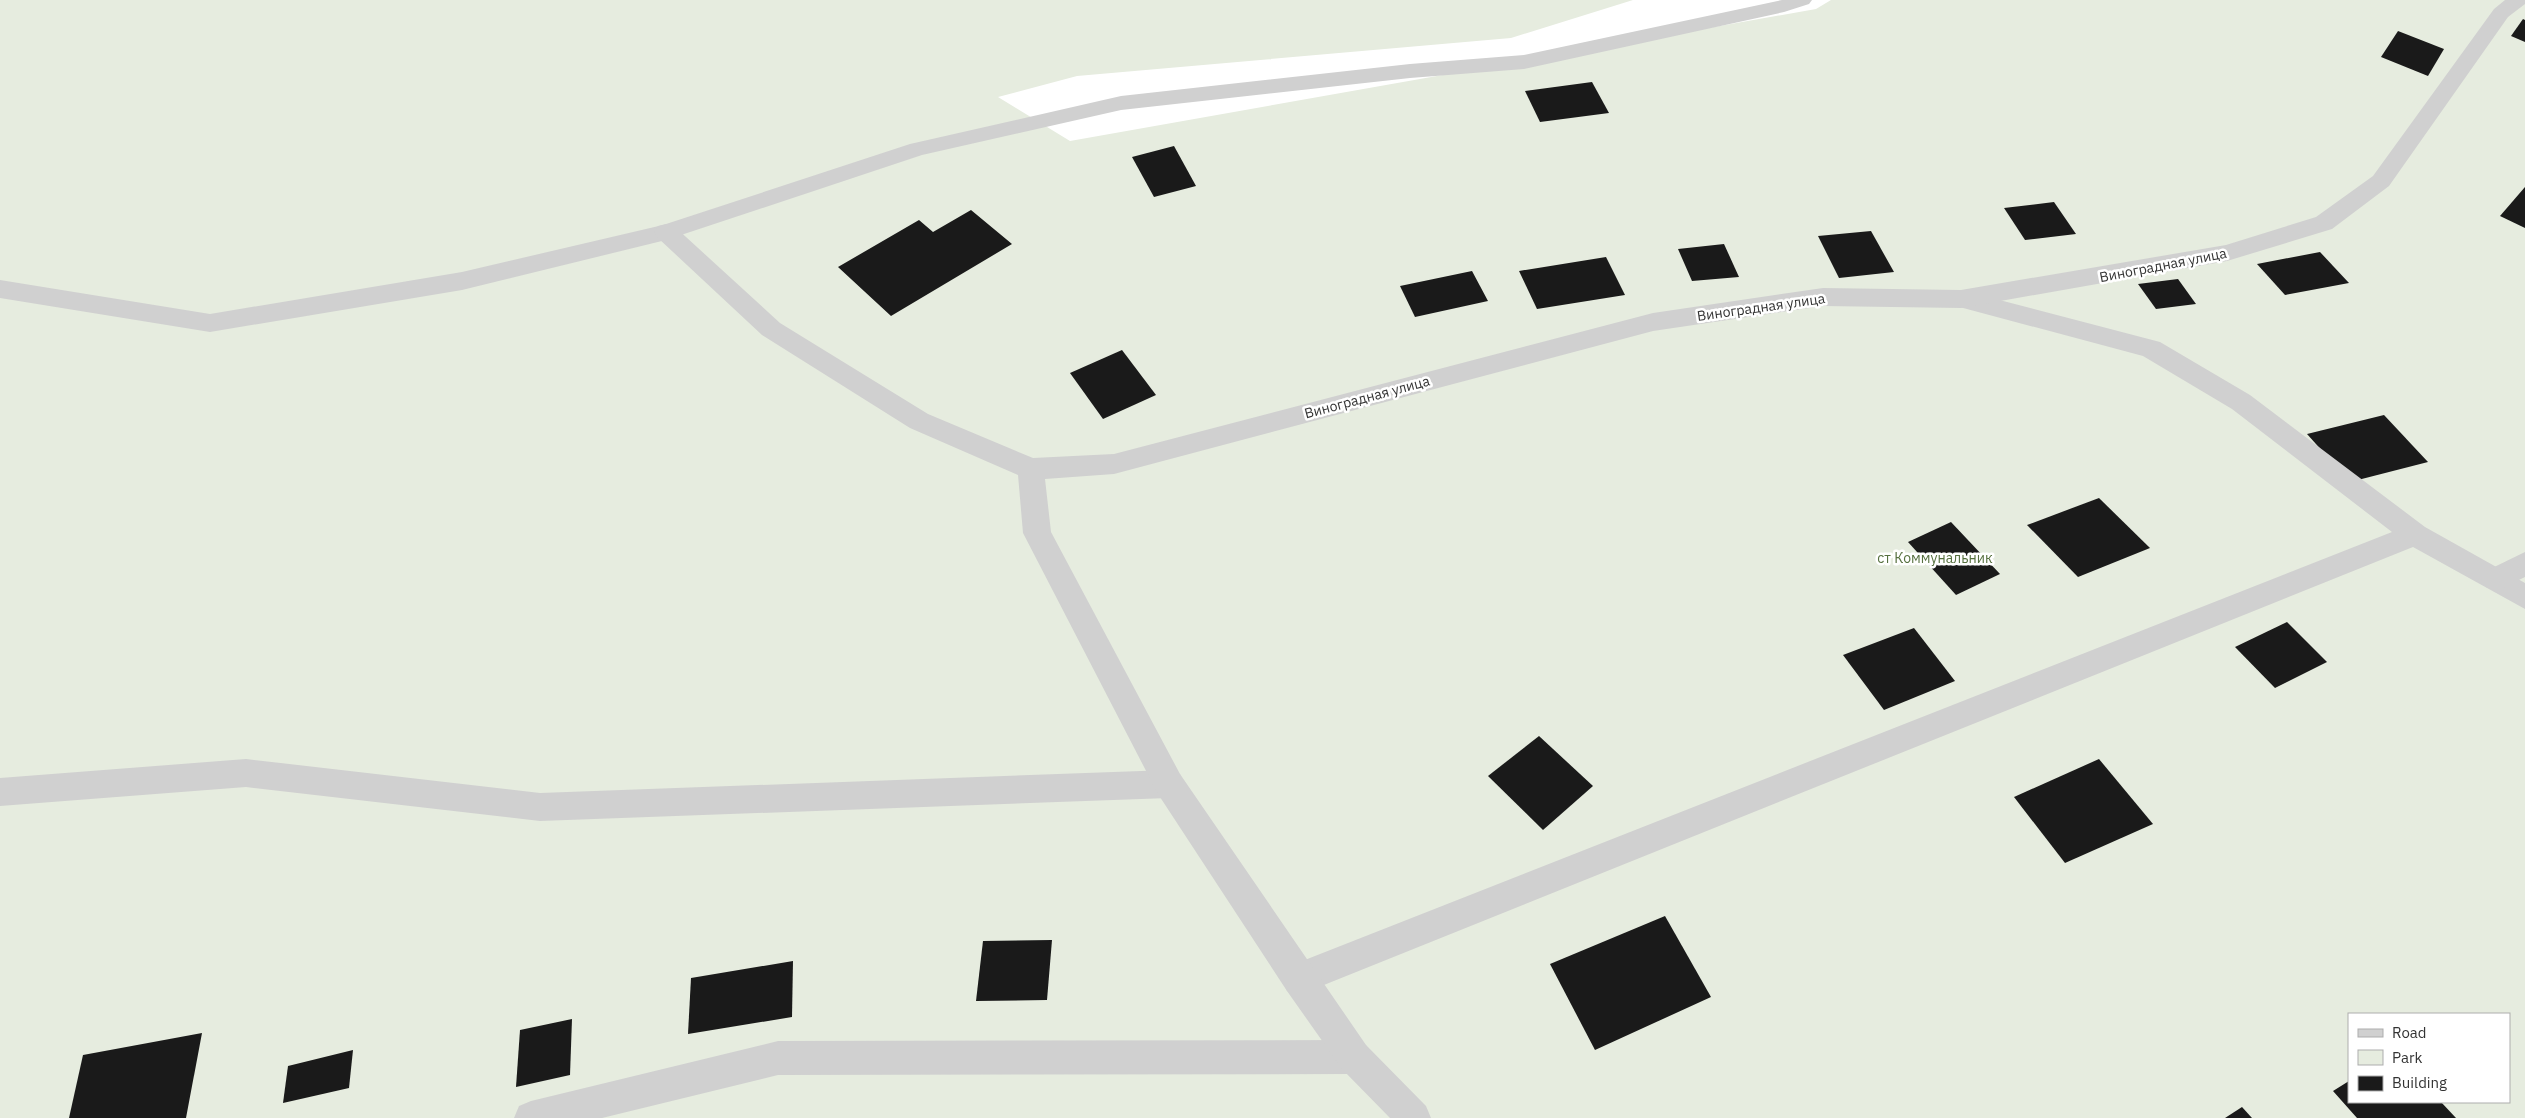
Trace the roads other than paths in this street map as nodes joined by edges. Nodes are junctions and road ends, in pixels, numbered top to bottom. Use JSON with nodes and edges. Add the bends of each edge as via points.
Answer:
{"nodes":[{"id":1,"x":1802,"y":0,"type":"edge"},
{"id":2,"x":2518,"y":0,"type":"edge"},
{"id":3,"x":666,"y":232,"type":"junction"},
{"id":4,"x":0,"y":289,"type":"edge"},
{"id":5,"x":1961,"y":299,"type":"junction"},
{"id":6,"x":1030,"y":469,"type":"junction"},
{"id":7,"x":2415,"y":534,"type":"junction"},
{"id":8,"x":2525,"y":563,"type":"edge"},
{"id":9,"x":2496,"y":579,"type":"junction"},
{"id":10,"x":2525,"y":597,"type":"edge"},
{"id":11,"x":1169,"y":784,"type":"junction"},
{"id":12,"x":0,"y":792,"type":"edge"},
{"id":13,"x":1299,"y":979,"type":"junction"},
{"id":14,"x":1354,"y":1056,"type":"junction"},
{"id":15,"x":531,"y":1118,"type":"edge"},
{"id":16,"x":1414,"y":1118,"type":"edge"}],
"edges":[{"from":1,"to":3,"type":"street","via":[[1524,62],[1410,70],[1121,103],[918,149]]},
{"from":2,"to":5,"type":"street","name":"Виноградная улица","via":[[2501,13],[2380,181],[2324,223],[2227,253]]},
{"from":3,"to":4,"type":"street","via":[[462,282],[210,322]]},
{"from":3,"to":6,"type":"street","via":[[771,329],[918,421]]},
{"from":5,"to":6,"type":"street","name":"Виноградная улица","via":[[1823,297],[1653,322],[1114,464]]},
{"from":5,"to":7,"type":"street","via":[[2151,349],[2241,402]]},
{"from":6,"to":11,"type":"street","via":[[1037,533]]},
{"from":7,"to":9,"type":"street"},
{"from":7,"to":13,"type":"street"},
{"from":8,"to":9,"type":"street"},
{"from":9,"to":10,"type":"street"},
{"from":11,"to":12,"type":"street","via":[[540,807],[246,772]]},
{"from":11,"to":13,"type":"street"},
{"from":13,"to":14,"type":"street"},
{"from":14,"to":15,"type":"street","via":[[778,1058]]},
{"from":14,"to":16,"type":"street"}]}
